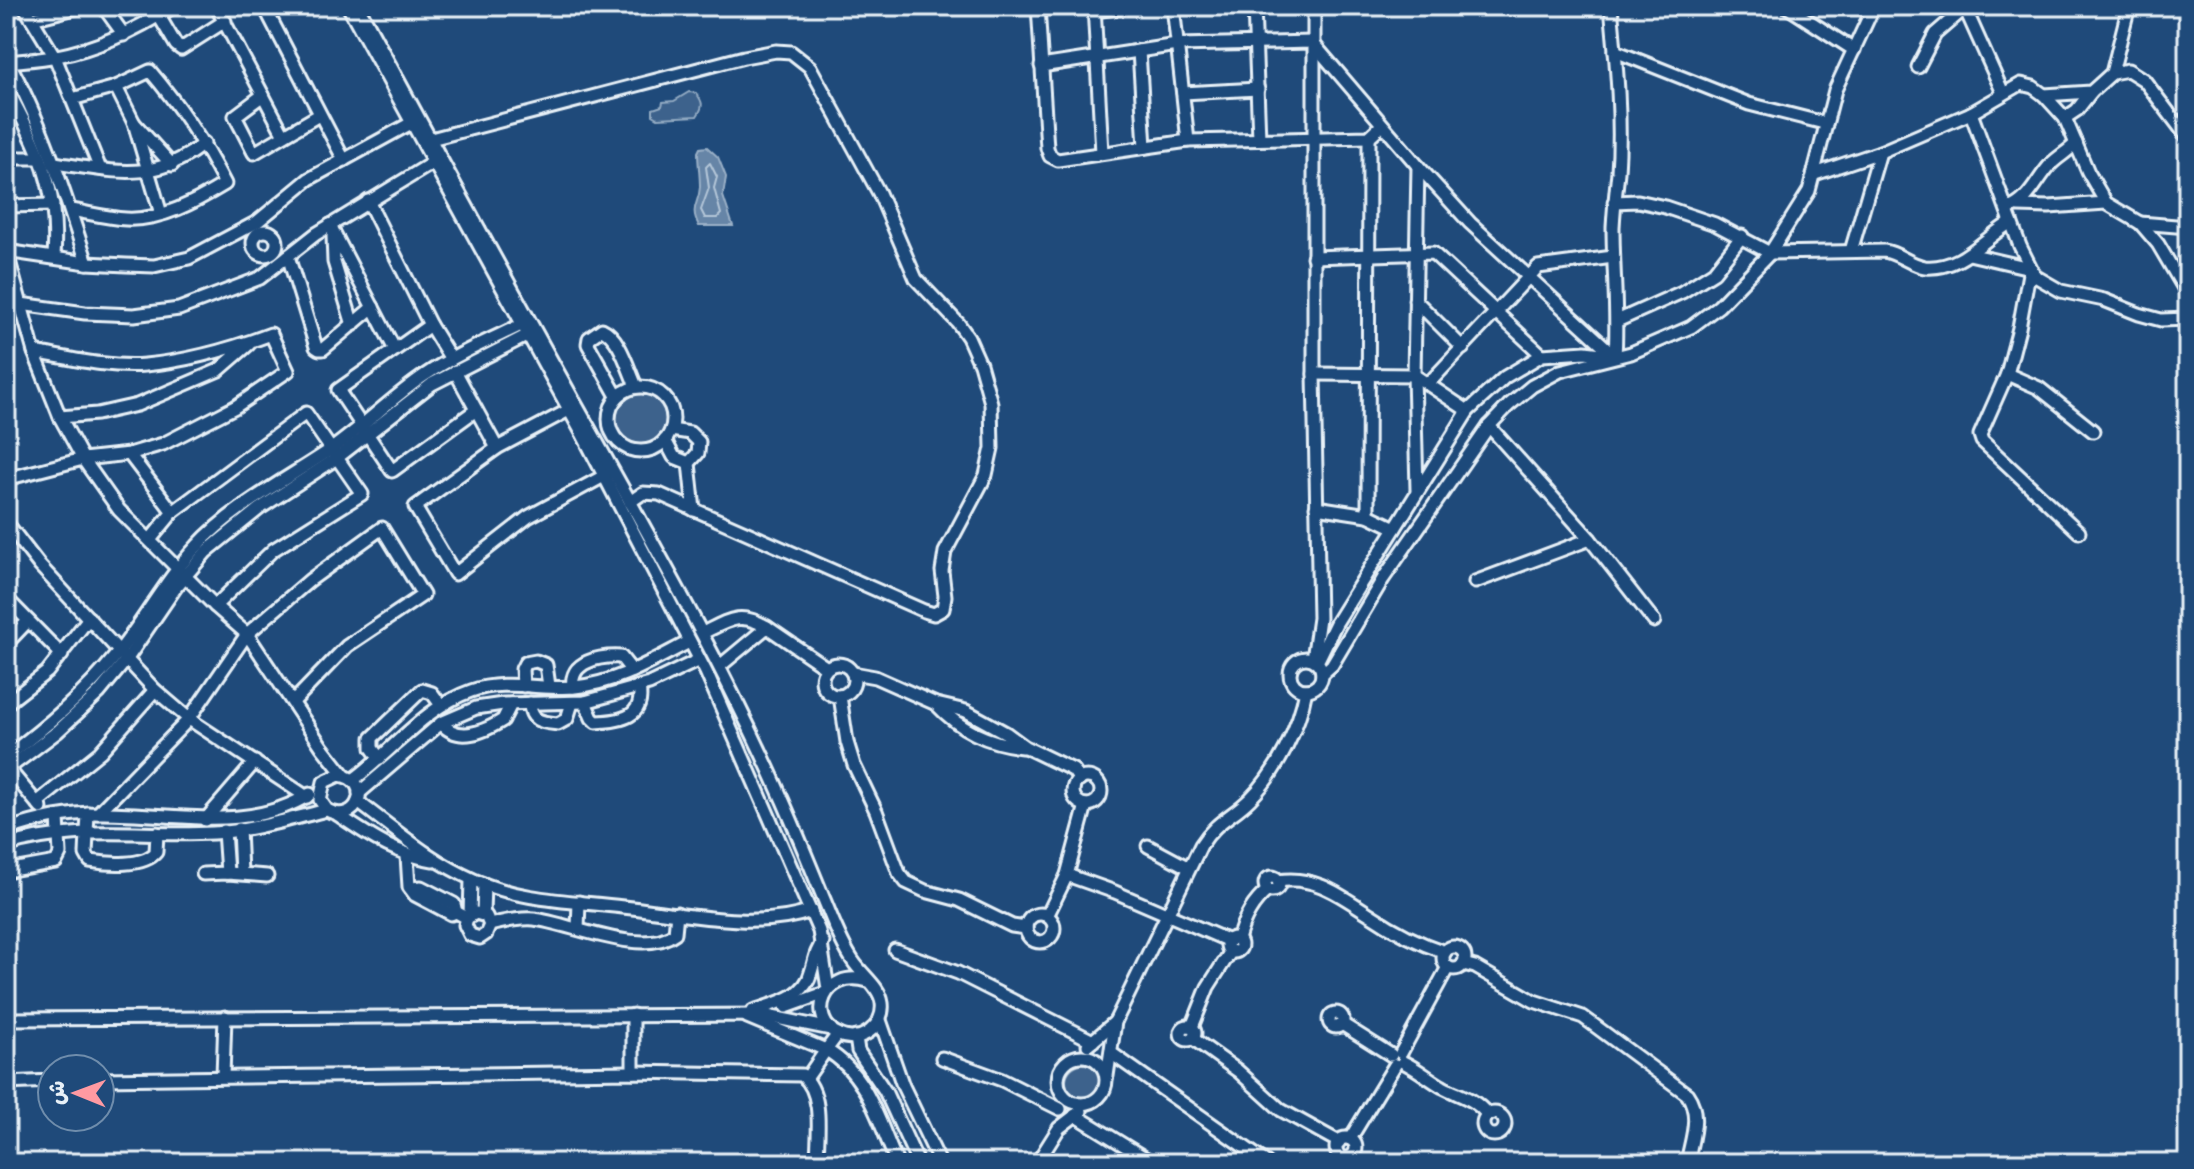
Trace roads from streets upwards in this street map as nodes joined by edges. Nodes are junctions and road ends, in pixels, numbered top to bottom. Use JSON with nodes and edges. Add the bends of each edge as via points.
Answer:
{"nodes":[{"id":1,"x":24,"y":6,"type":"edge"},
{"id":2,"x":83,"y":6,"type":"edge"},
{"id":3,"x":103,"y":6,"type":"edge"},
{"id":4,"x":174,"y":6,"type":"edge"},
{"id":5,"x":216,"y":6,"type":"edge"},
{"id":6,"x":264,"y":6,"type":"edge"},
{"id":7,"x":348,"y":6,"type":"edge"},
{"id":8,"x":358,"y":6,"type":"edge"},
{"id":9,"x":1038,"y":6,"type":"edge"},
{"id":10,"x":1131,"y":6,"type":"edge"},
{"id":11,"x":1173,"y":6,"type":"edge"},
{"id":12,"x":1254,"y":6,"type":"edge"},
{"id":13,"x":1314,"y":6,"type":"edge"},
{"id":14,"x":1611,"y":6,"type":"edge"},
{"id":15,"x":1874,"y":6,"type":"edge"},
{"id":16,"x":2129,"y":6,"type":"edge"},
{"id":17,"x":1965,"y":7,"type":"edge"},
{"id":18,"x":1094,"y":8,"type":"edge"},
{"id":19,"x":1792,"y":8,"type":"edge"},
{"id":20,"x":159,"y":16,"type":"junction"},
{"id":21,"x":32,"y":19,"type":"junction"},
{"id":22,"x":225,"y":21,"type":"junction"},
{"id":23,"x":124,"y":35,"type":"junction"},
{"id":24,"x":1312,"y":42,"type":"junction"},
{"id":25,"x":1256,"y":43,"type":"junction"},
{"id":26,"x":1177,"y":45,"type":"junction"},
{"id":27,"x":1854,"y":50,"type":"junction"},
{"id":28,"x":1139,"y":51,"type":"junction"},
{"id":29,"x":1615,"y":51,"type":"junction"},
{"id":30,"x":55,"y":57,"type":"junction"},
{"id":31,"x":1097,"y":57,"type":"junction"},
{"id":32,"x":7,"y":61,"type":"edge"},
{"id":33,"x":1041,"y":66,"type":"junction"},
{"id":34,"x":1918,"y":67,"type":"dead end"},
{"id":35,"x":2112,"y":73,"type":"junction"},
{"id":36,"x":116,"y":87,"type":"junction"},
{"id":37,"x":6,"y":88,"type":"edge"},
{"id":38,"x":1258,"y":89,"type":"junction"},
{"id":39,"x":2091,"y":92,"type":"junction"},
{"id":40,"x":1183,"y":93,"type":"junction"},
{"id":41,"x":2003,"y":93,"type":"junction"},
{"id":42,"x":263,"y":95,"type":"junction"},
{"id":43,"x":2044,"y":95,"type":"junction"},
{"id":44,"x":72,"y":99,"type":"junction"},
{"id":45,"x":1971,"y":113,"type":"junction"},
{"id":46,"x":319,"y":115,"type":"junction"},
{"id":47,"x":2065,"y":118,"type":"junction"},
{"id":48,"x":416,"y":120,"type":"junction"},
{"id":49,"x":134,"y":123,"type":"junction"},
{"id":50,"x":1824,"y":123,"type":"junction"},
{"id":51,"x":1382,"y":125,"type":"junction"},
{"id":52,"x":284,"y":135,"type":"junction"},
{"id":53,"x":1369,"y":137,"type":"junction"},
{"id":54,"x":1313,"y":138,"type":"junction"},
{"id":55,"x":2188,"y":138,"type":"edge"},
{"id":56,"x":431,"y":139,"type":"junction"},
{"id":57,"x":1259,"y":139,"type":"junction"},
{"id":58,"x":1188,"y":141,"type":"junction"},
{"id":59,"x":204,"y":143,"type":"junction"},
{"id":60,"x":2076,"y":143,"type":"junction"},
{"id":61,"x":1145,"y":147,"type":"junction"},
{"id":62,"x":1880,"y":152,"type":"junction"},
{"id":63,"x":1102,"y":153,"type":"junction"},
{"id":64,"x":6,"y":158,"type":"edge"},
{"id":65,"x":40,"y":158,"type":"junction"},
{"id":66,"x":344,"y":160,"type":"junction"},
{"id":67,"x":434,"y":162,"type":"junction"},
{"id":68,"x":53,"y":163,"type":"junction"},
{"id":69,"x":172,"y":165,"type":"junction"},
{"id":70,"x":1418,"y":166,"type":"junction"},
{"id":71,"x":100,"y":169,"type":"junction"},
{"id":72,"x":147,"y":172,"type":"junction"},
{"id":73,"x":1815,"y":174,"type":"junction"},
{"id":74,"x":368,"y":201,"type":"junction"},
{"id":75,"x":1614,"y":202,"type":"junction"},
{"id":76,"x":2106,"y":203,"type":"junction"},
{"id":77,"x":53,"y":205,"type":"junction"},
{"id":78,"x":6,"y":206,"type":"edge"},
{"id":79,"x":2013,"y":208,"type":"junction"},
{"id":80,"x":71,"y":210,"type":"junction"},
{"id":81,"x":161,"y":214,"type":"junction"},
{"id":82,"x":2011,"y":222,"type":"junction"},
{"id":83,"x":2140,"y":223,"type":"junction"},
{"id":84,"x":2188,"y":227,"type":"edge"},
{"id":85,"x":259,"y":228,"type":"junction"},
{"id":86,"x":331,"y":228,"type":"junction"},
{"id":87,"x":1742,"y":236,"type":"junction"},
{"id":88,"x":6,"y":251,"type":"edge"},
{"id":89,"x":1851,"y":251,"type":"junction"},
{"id":90,"x":1415,"y":253,"type":"junction"},
{"id":91,"x":1770,"y":253,"type":"junction"},
{"id":92,"x":1969,"y":254,"type":"junction"},
{"id":93,"x":54,"y":256,"type":"junction"},
{"id":94,"x":1369,"y":256,"type":"junction"},
{"id":95,"x":1313,"y":257,"type":"junction"},
{"id":96,"x":1613,"y":257,"type":"junction"},
{"id":97,"x":279,"y":258,"type":"junction"},
{"id":98,"x":87,"y":263,"type":"junction"},
{"id":99,"x":2030,"y":268,"type":"junction"},
{"id":100,"x":1528,"y":276,"type":"junction"},
{"id":101,"x":2188,"y":295,"type":"edge"},
{"id":102,"x":1415,"y":300,"type":"junction"},
{"id":103,"x":6,"y":302,"type":"edge"},
{"id":104,"x":21,"y":304,"type":"junction"},
{"id":105,"x":373,"y":307,"type":"junction"},
{"id":106,"x":1498,"y":312,"type":"junction"},
{"id":107,"x":2188,"y":319,"type":"edge"},
{"id":108,"x":1617,"y":321,"type":"junction"},
{"id":109,"x":353,"y":325,"type":"junction"},
{"id":110,"x":430,"y":325,"type":"junction"},
{"id":111,"x":525,"y":329,"type":"junction"},
{"id":112,"x":251,"y":341,"type":"junction"},
{"id":113,"x":394,"y":348,"type":"junction"},
{"id":114,"x":1463,"y":348,"type":"junction"},
{"id":115,"x":34,"y":352,"type":"junction"},
{"id":116,"x":1542,"y":355,"type":"junction"},
{"id":117,"x":1615,"y":356,"type":"junction"},
{"id":118,"x":453,"y":365,"type":"junction"},
{"id":119,"x":1314,"y":374,"type":"junction"},
{"id":120,"x":2007,"y":374,"type":"junction"},
{"id":121,"x":1368,"y":375,"type":"junction"},
{"id":122,"x":1414,"y":375,"type":"junction"},
{"id":123,"x":1429,"y":383,"type":"junction"},
{"id":124,"x":636,"y":386,"type":"junction"},
{"id":125,"x":617,"y":396,"type":"junction"},
{"id":126,"x":476,"y":410,"type":"junction"},
{"id":127,"x":569,"y":410,"type":"junction"},
{"id":128,"x":1468,"y":411,"type":"junction"},
{"id":129,"x":60,"y":417,"type":"junction"},
{"id":130,"x":608,"y":418,"type":"junction"},
{"id":131,"x":1489,"y":426,"type":"junction"},
{"id":132,"x":589,"y":429,"type":"junction"},
{"id":133,"x":365,"y":430,"type":"junction"},
{"id":134,"x":2093,"y":431,"type":"dead end"},
{"id":135,"x":668,"y":435,"type":"junction"},
{"id":136,"x":623,"y":446,"type":"junction"},
{"id":137,"x":497,"y":448,"type":"junction"},
{"id":138,"x":129,"y":454,"type":"junction"},
{"id":139,"x":334,"y":454,"type":"junction"},
{"id":140,"x":606,"y":456,"type":"junction"},
{"id":141,"x":83,"y":459,"type":"junction"},
{"id":142,"x":689,"y":463,"type":"junction"},
{"id":143,"x":604,"y":476,"type":"junction"},
{"id":144,"x":6,"y":479,"type":"edge"},
{"id":145,"x":1417,"y":492,"type":"junction"},
{"id":146,"x":630,"y":502,"type":"junction"},
{"id":147,"x":1316,"y":507,"type":"junction"},
{"id":148,"x":694,"y":510,"type":"junction"},
{"id":149,"x":173,"y":512,"type":"junction"},
{"id":150,"x":1368,"y":515,"type":"junction"},
{"id":151,"x":6,"y":522,"type":"edge"},
{"id":152,"x":1395,"y":528,"type":"junction"},
{"id":153,"x":2079,"y":532,"type":"dead end"},
{"id":154,"x":1590,"y":539,"type":"junction"},
{"id":155,"x":150,"y":540,"type":"junction"},
{"id":156,"x":182,"y":572,"type":"junction"},
{"id":157,"x":1475,"y":582,"type":"dead end"},
{"id":158,"x":6,"y":598,"type":"edge"},
{"id":159,"x":215,"y":606,"type":"junction"},
{"id":160,"x":89,"y":618,"type":"junction"},
{"id":161,"x":28,"y":621,"type":"junction"},
{"id":162,"x":1654,"y":621,"type":"dead end"},
{"id":163,"x":767,"y":627,"type":"junction"},
{"id":164,"x":703,"y":633,"type":"junction"},
{"id":165,"x":247,"y":634,"type":"junction"},
{"id":166,"x":689,"y":642,"type":"junction"},
{"id":167,"x":6,"y":644,"type":"edge"},
{"id":168,"x":666,"y":653,"type":"junction"},
{"id":169,"x":124,"y":654,"type":"junction"},
{"id":170,"x":62,"y":655,"type":"junction"},
{"id":171,"x":699,"y":660,"type":"junction"},
{"id":172,"x":1315,"y":660,"type":"junction"},
{"id":173,"x":720,"y":666,"type":"junction"},
{"id":174,"x":827,"y":668,"type":"junction"},
{"id":175,"x":632,"y":671,"type":"junction"},
{"id":176,"x":675,"y":672,"type":"junction"},
{"id":177,"x":853,"y":673,"type":"junction"},
{"id":178,"x":1322,"y":674,"type":"junction"},
{"id":179,"x":523,"y":686,"type":"junction"},
{"id":180,"x":549,"y":686,"type":"junction"},
{"id":181,"x":573,"y":687,"type":"junction"},
{"id":182,"x":639,"y":687,"type":"junction"},
{"id":183,"x":155,"y":690,"type":"junction"},
{"id":184,"x":1306,"y":690,"type":"junction"},
{"id":185,"x":470,"y":691,"type":"junction"},
{"id":186,"x":840,"y":696,"type":"junction"},
{"id":187,"x":294,"y":701,"type":"junction"},
{"id":188,"x":530,"y":703,"type":"junction"},
{"id":189,"x":578,"y":703,"type":"junction"},
{"id":190,"x":6,"y":704,"type":"edge"},
{"id":191,"x":511,"y":704,"type":"junction"},
{"id":192,"x":441,"y":705,"type":"junction"},
{"id":193,"x":476,"y":708,"type":"junction"},
{"id":194,"x":189,"y":719,"type":"junction"},
{"id":195,"x":441,"y":723,"type":"junction"},
{"id":196,"x":380,"y":759,"type":"junction"},
{"id":197,"x":255,"y":762,"type":"junction"},
{"id":198,"x":7,"y":763,"type":"edge"},
{"id":199,"x":349,"y":778,"type":"junction"},
{"id":200,"x":1080,"y":780,"type":"junction"},
{"id":201,"x":321,"y":787,"type":"junction"},
{"id":202,"x":307,"y":797,"type":"junction"},
{"id":203,"x":359,"y":797,"type":"junction"},
{"id":204,"x":38,"y":802,"type":"junction"},
{"id":205,"x":1086,"y":805,"type":"junction"},
{"id":206,"x":332,"y":812,"type":"junction"},
{"id":207,"x":93,"y":813,"type":"junction"},
{"id":208,"x":149,"y":816,"type":"junction"},
{"id":209,"x":52,"y":818,"type":"junction"},
{"id":210,"x":205,"y":820,"type":"junction"},
{"id":211,"x":232,"y":827,"type":"junction"},
{"id":212,"x":6,"y":830,"type":"edge"},
{"id":213,"x":88,"y":831,"type":"junction"},
{"id":214,"x":153,"y":833,"type":"junction"},
{"id":215,"x":61,"y":834,"type":"junction"},
{"id":216,"x":6,"y":846,"type":"edge"},
{"id":217,"x":1148,"y":846,"type":"dead end"},
{"id":218,"x":407,"y":856,"type":"junction"},
{"id":219,"x":433,"y":860,"type":"junction"},
{"id":220,"x":1189,"y":868,"type":"junction"},
{"id":221,"x":6,"y":871,"type":"edge"},
{"id":222,"x":227,"y":873,"type":"junction"},
{"id":223,"x":241,"y":873,"type":"junction"},
{"id":224,"x":203,"y":874,"type":"dead end"},
{"id":225,"x":1067,"y":875,"type":"junction"},
{"id":226,"x":267,"y":876,"type":"dead end"},
{"id":227,"x":471,"y":879,"type":"junction"},
{"id":228,"x":484,"y":884,"type":"junction"},
{"id":229,"x":579,"y":902,"type":"junction"},
{"id":230,"x":811,"y":911,"type":"junction"},
{"id":231,"x":677,"y":913,"type":"junction"},
{"id":232,"x":483,"y":914,"type":"junction"},
{"id":233,"x":1166,"y":914,"type":"junction"},
{"id":234,"x":1047,"y":916,"type":"junction"},
{"id":235,"x":468,"y":917,"type":"junction"},
{"id":236,"x":490,"y":925,"type":"junction"},
{"id":237,"x":1026,"y":928,"type":"junction"},
{"id":238,"x":578,"y":929,"type":"junction"},
{"id":239,"x":823,"y":942,"type":"junction"},
{"id":240,"x":1232,"y":944,"type":"junction"},
{"id":241,"x":895,"y":950,"type":"dead end"},
{"id":242,"x":1445,"y":952,"type":"junction"},
{"id":243,"x":1463,"y":964,"type":"junction"},
{"id":244,"x":1448,"y":967,"type":"junction"},
{"id":245,"x":868,"y":981,"type":"junction"},
{"id":246,"x":827,"y":991,"type":"junction"},
{"id":247,"x":633,"y":1015,"type":"junction"},
{"id":248,"x":743,"y":1015,"type":"junction"},
{"id":249,"x":762,"y":1015,"type":"junction"},
{"id":250,"x":225,"y":1017,"type":"junction"},
{"id":251,"x":6,"y":1019,"type":"edge"},
{"id":252,"x":880,"y":1020,"type":"junction"},
{"id":253,"x":1115,"y":1022,"type":"junction"},
{"id":254,"x":1342,"y":1024,"type":"dead end"},
{"id":255,"x":834,"y":1032,"type":"junction"},
{"id":256,"x":856,"y":1037,"type":"junction"},
{"id":257,"x":1093,"y":1041,"type":"junction"},
{"id":258,"x":826,"y":1050,"type":"junction"},
{"id":259,"x":1111,"y":1053,"type":"junction"},
{"id":260,"x":1076,"y":1057,"type":"junction"},
{"id":261,"x":942,"y":1058,"type":"dead end"},
{"id":262,"x":1398,"y":1059,"type":"junction"},
{"id":263,"x":633,"y":1072,"type":"junction"},
{"id":264,"x":223,"y":1076,"type":"junction"},
{"id":265,"x":1107,"y":1076,"type":"junction"},
{"id":266,"x":116,"y":1079,"type":"edge"},
{"id":267,"x":806,"y":1079,"type":"junction"},
{"id":268,"x":36,"y":1082,"type":"edge"},
{"id":269,"x":6,"y":1083,"type":"edge"},
{"id":270,"x":1060,"y":1091,"type":"junction"},
{"id":271,"x":1091,"y":1104,"type":"junction"},
{"id":272,"x":1060,"y":1109,"type":"junction"},
{"id":273,"x":1075,"y":1115,"type":"junction"},
{"id":274,"x":1488,"y":1115,"type":"dead end"},
{"id":275,"x":1059,"y":1128,"type":"junction"},
{"id":276,"x":1344,"y":1140,"type":"junction"},
{"id":277,"x":1348,"y":1160,"type":"edge"},
{"id":278,"x":817,"y":1163,"type":"edge"},
{"id":279,"x":897,"y":1163,"type":"edge"},
{"id":280,"x":918,"y":1163,"type":"edge"},
{"id":281,"x":940,"y":1163,"type":"edge"},
{"id":282,"x":1037,"y":1163,"type":"edge"},
{"id":283,"x":1153,"y":1163,"type":"edge"},
{"id":284,"x":1267,"y":1163,"type":"edge"},
{"id":285,"x":1687,"y":1163,"type":"edge"}],
"edges":[{"from":1,"to":21,"type":"street"},
{"from":2,"to":21,"type":"street"},
{"from":3,"to":23,"type":"street"},
{"from":4,"to":20,"type":"street"},
{"from":5,"to":22,"type":"street"},
{"from":6,"to":46,"type":"street"},
{"from":7,"to":48,"type":"street"},
{"from":8,"to":48,"type":"street"},
{"from":9,"to":33,"type":"street"},
{"from":10,"to":18,"type":"street"},
{"from":11,"to":26,"type":"street"},
{"from":12,"to":25,"type":"street"},
{"from":13,"to":24,"type":"street"},
{"from":14,"to":29,"type":"street"},
{"from":15,"to":27,"type":"street"},
{"from":16,"to":35,"type":"street"},
{"from":17,"to":34,"type":"street","via":[[1935,34]]},
{"from":17,"to":41,"type":"street"},
{"from":18,"to":31,"type":"street"},
{"from":19,"to":27,"type":"street"},
{"from":20,"to":22,"type":"street","via":[[181,49]]},
{"from":20,"to":23,"type":"street"},
{"from":21,"to":30,"type":"street"},
{"from":22,"to":42,"type":"street"},
{"from":23,"to":30,"type":"street"},
{"from":24,"to":25,"type":"street"},
{"from":24,"to":51,"type":"street"},
{"from":24,"to":54,"type":"street"},
{"from":25,"to":26,"type":"street"},
{"from":25,"to":38,"type":"street"},
{"from":26,"to":28,"type":"street"},
{"from":26,"to":40,"type":"street"},
{"from":27,"to":50,"type":"street"},
{"from":28,"to":31,"type":"street"},
{"from":28,"to":61,"type":"street"},
{"from":29,"to":50,"type":"street","via":[[1749,104]]},
{"from":29,"to":75,"type":"street"},
{"from":30,"to":32,"type":"street"},
{"from":30,"to":44,"type":"street"},
{"from":31,"to":33,"type":"street"},
{"from":31,"to":63,"type":"street"},
{"from":32,"to":68,"type":"street"},
{"from":33,"to":63,"type":"street","via":[[1050,156],[1062,161]]},
{"from":35,"to":39,"type":"street"},
{"from":35,"to":55,"type":"street","via":[[2128,70],[2144,80]]},
{"from":36,"to":44,"type":"street"},
{"from":36,"to":49,"type":"street"},
{"from":36,"to":59,"type":"street","via":[[150,71]]},
{"from":37,"to":65,"type":"street"},
{"from":38,"to":40,"type":"street"},
{"from":38,"to":57,"type":"street"},
{"from":39,"to":43,"type":"street"},
{"from":39,"to":47,"type":"street"},
{"from":40,"to":58,"type":"street"},
{"from":41,"to":43,"type":"street","via":[[2021,84]]},
{"from":41,"to":45,"type":"street"},
{"from":42,"to":52,"type":"street"},
{"from":42,"to":52,"type":"street","via":[[235,116],[253,152]]},
{"from":43,"to":47,"type":"street"},
{"from":44,"to":71,"type":"street"},
{"from":45,"to":62,"type":"street"},
{"from":45,"to":79,"type":"street"},
{"from":46,"to":52,"type":"street"},
{"from":46,"to":66,"type":"street"},
{"from":47,"to":60,"type":"street"},
{"from":48,"to":56,"type":"street"},
{"from":48,"to":66,"type":"street"},
{"from":48,"to":67,"type":"street"},
{"from":49,"to":69,"type":"street"},
{"from":49,"to":72,"type":"street"},
{"from":50,"to":73,"type":"street"},
{"from":51,"to":53,"type":"street"},
{"from":51,"to":70,"type":"street"},
{"from":53,"to":54,"type":"street"},
{"from":53,"to":94,"type":"street"},
{"from":54,"to":57,"type":"street"},
{"from":54,"to":95,"type":"street"},
{"from":56,"to":132,"type":"street"},
{"from":56,"to":148,"type":"street","via":[[764,53],[791,52],[810,67],[879,193],[916,279],[958,323],[974,350],[993,420],[986,475],[945,552],[943,609],[934,614]]},
{"from":57,"to":58,"type":"street"},
{"from":58,"to":61,"type":"street"},
{"from":59,"to":69,"type":"street"},
{"from":59,"to":81,"type":"street","via":[[225,184]]},
{"from":60,"to":76,"type":"street"},
{"from":60,"to":79,"type":"street"},
{"from":61,"to":63,"type":"street"},
{"from":62,"to":73,"type":"street"},
{"from":62,"to":89,"type":"street"},
{"from":64,"to":65,"type":"street"},
{"from":65,"to":77,"type":"street"},
{"from":66,"to":85,"type":"street","via":[[309,179]]},
{"from":67,"to":74,"type":"street"},
{"from":67,"to":111,"type":"street"},
{"from":68,"to":71,"type":"street"},
{"from":68,"to":80,"type":"street"},
{"from":69,"to":72,"type":"street"},
{"from":70,"to":90,"type":"street"},
{"from":70,"to":100,"type":"street"},
{"from":71,"to":72,"type":"street"},
{"from":72,"to":81,"type":"street"},
{"from":73,"to":91,"type":"street"},
{"from":74,"to":86,"type":"street"},
{"from":74,"to":110,"type":"street"},
{"from":75,"to":87,"type":"street","via":[[1665,207]]},
{"from":75,"to":96,"type":"street"},
{"from":76,"to":79,"type":"street"},
{"from":76,"to":83,"type":"street"},
{"from":77,"to":78,"type":"street"},
{"from":77,"to":93,"type":"street"},
{"from":79,"to":82,"type":"street"},
{"from":80,"to":81,"type":"street","via":[[129,220]]},
{"from":80,"to":98,"type":"street"},
{"from":82,"to":92,"type":"street"},
{"from":82,"to":99,"type":"street"},
{"from":83,"to":84,"type":"street"},
{"from":83,"to":101,"type":"street"},
{"from":85,"to":97,"type":"street","via":[[255,249]]},
{"from":85,"to":98,"type":"street","via":[[189,258],[154,266]]},
{"from":86,"to":97,"type":"street"},
{"from":86,"to":105,"type":"street"},
{"from":86,"to":109,"type":"street","via":[[334,262]]},
{"from":87,"to":91,"type":"street"},
{"from":87,"to":108,"type":"street","via":[[1714,272]]},
{"from":88,"to":93,"type":"street"},
{"from":88,"to":104,"type":"street"},
{"from":89,"to":91,"type":"street"},
{"from":89,"to":92,"type":"street","via":[[1894,253],[1923,267],[1960,262]]},
{"from":90,"to":94,"type":"street"},
{"from":90,"to":102,"type":"street"},
{"from":90,"to":106,"type":"street","via":[[1439,256]]},
{"from":91,"to":117,"type":"street","via":[[1691,327]]},
{"from":92,"to":99,"type":"street"},
{"from":93,"to":98,"type":"street"},
{"from":94,"to":95,"type":"street"},
{"from":94,"to":121,"type":"street"},
{"from":95,"to":119,"type":"street"},
{"from":96,"to":100,"type":"street","via":[[1541,265]]},
{"from":96,"to":108,"type":"street"},
{"from":97,"to":104,"type":"street","via":[[260,278],[179,309],[134,315]]},
{"from":97,"to":109,"type":"street","via":[[316,347],[323,349]]},
{"from":99,"to":107,"type":"street","via":[[2061,291],[2154,318]]},
{"from":99,"to":120,"type":"street"},
{"from":100,"to":106,"type":"street"},
{"from":100,"to":117,"type":"street"},
{"from":102,"to":114,"type":"street"},
{"from":102,"to":122,"type":"street"},
{"from":103,"to":104,"type":"street"},
{"from":104,"to":115,"type":"street"},
{"from":105,"to":109,"type":"street"},
{"from":105,"to":113,"type":"street"},
{"from":106,"to":114,"type":"street"},
{"from":106,"to":116,"type":"street"},
{"from":108,"to":117,"type":"street"},
{"from":110,"to":113,"type":"street"},
{"from":110,"to":118,"type":"street"},
{"from":111,"to":118,"type":"street"},
{"from":111,"to":127,"type":"street"},
{"from":112,"to":115,"type":"street","via":[[144,365]]},
{"from":112,"to":129,"type":"street","via":[[219,370],[137,405]]},
{"from":112,"to":138,"type":"street","via":[[271,334],[288,371],[194,429]]},
{"from":113,"to":133,"type":"street","via":[[338,390]]},
{"from":114,"to":123,"type":"street"},
{"from":115,"to":129,"type":"street"},
{"from":116,"to":117,"type":"street"},
{"from":116,"to":128,"type":"street","via":[[1505,377]]},
{"from":117,"to":131,"type":"street","via":[[1560,371],[1532,386]]},
{"from":118,"to":126,"type":"street"},
{"from":118,"to":133,"type":"street","via":[[424,375]]},
{"from":119,"to":121,"type":"street"},
{"from":119,"to":147,"type":"street"},
{"from":120,"to":134,"type":"street","via":[[2039,388]]},
{"from":120,"to":153,"type":"street","via":[[1982,441]]},
{"from":121,"to":122,"type":"street"},
{"from":121,"to":150,"type":"street"},
{"from":122,"to":123,"type":"street"},
{"from":122,"to":145,"type":"street"},
{"from":123,"to":128,"type":"street"},
{"from":124,"to":125,"type":"street"},
{"from":124,"to":125,"type":"street","via":[[618,346],[602,329],[588,344]]},
{"from":124,"to":135,"type":"street","via":[[665,396],[673,416]]},
{"from":125,"to":130,"type":"street"},
{"from":126,"to":133,"type":"street","via":[[392,471]]},
{"from":126,"to":137,"type":"street"},
{"from":127,"to":137,"type":"street"},
{"from":127,"to":143,"type":"street"},
{"from":128,"to":145,"type":"street"},
{"from":129,"to":141,"type":"street"},
{"from":130,"to":132,"type":"street"},
{"from":130,"to":136,"type":"street","via":[[612,435]]},
{"from":131,"to":154,"type":"street"},
{"from":131,"to":178,"type":"street"},
{"from":132,"to":140,"type":"street"},
{"from":133,"to":139,"type":"street"},
{"from":135,"to":136,"type":"street","via":[[650,450]]},
{"from":135,"to":142,"type":"street","via":[[674,457]]},
{"from":135,"to":142,"type":"street","via":[[690,433],[699,442]]},
{"from":136,"to":140,"type":"street"},
{"from":137,"to":143,"type":"street","via":[[415,507],[455,574],[528,517]]},
{"from":138,"to":141,"type":"street"},
{"from":138,"to":149,"type":"street"},
{"from":139,"to":149,"type":"street","via":[[306,413]]},
{"from":139,"to":156,"type":"street","via":[[252,501],[199,543]]},
{"from":139,"to":159,"type":"street","via":[[362,494],[273,550]]},
{"from":140,"to":146,"type":"street"},
{"from":141,"to":144,"type":"street"},
{"from":141,"to":155,"type":"street","via":[[119,510]]},
{"from":142,"to":148,"type":"street"},
{"from":143,"to":166,"type":"street"},
{"from":145,"to":152,"type":"street"},
{"from":146,"to":148,"type":"street","via":[[643,493],[659,494]]},
{"from":146,"to":164,"type":"street"},
{"from":147,"to":150,"type":"street"},
{"from":147,"to":172,"type":"street"},
{"from":149,"to":155,"type":"street"},
{"from":150,"to":152,"type":"street"},
{"from":151,"to":160,"type":"street"},
{"from":152,"to":172,"type":"street"},
{"from":154,"to":157,"type":"street"},
{"from":154,"to":162,"type":"street"},
{"from":155,"to":156,"type":"street"},
{"from":156,"to":159,"type":"street"},
{"from":156,"to":169,"type":"street"},
{"from":158,"to":161,"type":"street"},
{"from":159,"to":165,"type":"street"},
{"from":160,"to":169,"type":"street"},
{"from":160,"to":170,"type":"street"},
{"from":161,"to":167,"type":"street"},
{"from":161,"to":170,"type":"street"},
{"from":163,"to":164,"type":"street","via":[[736,617]]},
{"from":163,"to":173,"type":"street"},
{"from":163,"to":174,"type":"street"},
{"from":164,"to":173,"type":"street"},
{"from":165,"to":187,"type":"street"},
{"from":165,"to":187,"type":"street","via":[[382,528],[423,595],[347,646]]},
{"from":165,"to":194,"type":"street"},
{"from":166,"to":168,"type":"street"},
{"from":166,"to":171,"type":"street"},
{"from":168,"to":175,"type":"street"},
{"from":168,"to":176,"type":"street"},
{"from":169,"to":183,"type":"street"},
{"from":169,"to":198,"type":"street"},
{"from":170,"to":190,"type":"street"},
{"from":171,"to":176,"type":"street"},
{"from":171,"to":230,"type":"street"},
{"from":172,"to":178,"type":"street"},
{"from":172,"to":184,"type":"street","via":[[1299,659],[1291,669],[1292,683]]},
{"from":173,"to":245,"type":"street","via":[[851,959]]},
{"from":174,"to":177,"type":"street","via":[[841,664]]},
{"from":174,"to":186,"type":"street","via":[[823,686]]},
{"from":175,"to":181,"type":"street"},
{"from":175,"to":181,"type":"street","via":[[621,657],[579,665],[571,678]]},
{"from":176,"to":182,"type":"street"},
{"from":177,"to":186,"type":"street","via":[[852,688]]},
{"from":177,"to":200,"type":"street","via":[[966,711],[1073,770]]},
{"from":178,"to":184,"type":"street","via":[[1317,687]]},
{"from":179,"to":180,"type":"street"},
{"from":179,"to":180,"type":"street","via":[[525,663],[536,661],[546,665]]},
{"from":179,"to":185,"type":"street","via":[[496,684]]},
{"from":180,"to":181,"type":"street"},
{"from":182,"to":189,"type":"street"},
{"from":182,"to":189,"type":"street","via":[[640,707],[627,716],[596,722]]},
{"from":183,"to":194,"type":"street"},
{"from":183,"to":204,"type":"street","via":[[100,752]]},
{"from":184,"to":220,"type":"street","via":[[1293,735],[1262,784],[1209,832]]},
{"from":185,"to":192,"type":"street"},
{"from":185,"to":193,"type":"street"},
{"from":186,"to":237,"type":"street","via":[[854,765],[906,882]]},
{"from":187,"to":199,"type":"street"},
{"from":188,"to":189,"type":"street"},
{"from":188,"to":189,"type":"street","via":[[535,719],[558,724]]},
{"from":188,"to":191,"type":"street"},
{"from":191,"to":193,"type":"street"},
{"from":191,"to":195,"type":"street","via":[[503,720],[468,734],[452,733]]},
{"from":192,"to":196,"type":"street"},
{"from":192,"to":196,"type":"street","via":[[422,690],[372,738]]},
{"from":193,"to":195,"type":"street"},
{"from":194,"to":197,"type":"street"},
{"from":194,"to":207,"type":"street"},
{"from":195,"to":203,"type":"street"},
{"from":196,"to":199,"type":"street"},
{"from":197,"to":202,"type":"street"},
{"from":197,"to":210,"type":"street"},
{"from":198,"to":204,"type":"street"},
{"from":199,"to":201,"type":"street","via":[[328,778]]},
{"from":199,"to":203,"type":"street"},
{"from":200,"to":205,"type":"street","via":[[1075,797]]},
{"from":200,"to":205,"type":"street","via":[[1089,777],[1100,786],[1098,799]]},
{"from":201,"to":202,"type":"street"},
{"from":201,"to":206,"type":"street","via":[[320,800]]},
{"from":202,"to":211,"type":"street"},
{"from":203,"to":206,"type":"street","via":[[350,811]]},
{"from":203,"to":219,"type":"street"},
{"from":204,"to":209,"type":"street"},
{"from":205,"to":225,"type":"street"},
{"from":206,"to":211,"type":"street"},
{"from":206,"to":218,"type":"street"},
{"from":207,"to":208,"type":"street"},
{"from":207,"to":209,"type":"street"},
{"from":207,"to":213,"type":"street"},
{"from":208,"to":210,"type":"street"},
{"from":208,"to":214,"type":"street"},
{"from":209,"to":212,"type":"street"},
{"from":209,"to":215,"type":"street"},
{"from":210,"to":211,"type":"street"},
{"from":211,"to":214,"type":"street"},
{"from":211,"to":222,"type":"street"},
{"from":211,"to":223,"type":"street"},
{"from":213,"to":214,"type":"street"},
{"from":213,"to":214,"type":"street","via":[[86,854],[95,862],[150,859],[156,852]]},
{"from":213,"to":215,"type":"street"},
{"from":215,"to":216,"type":"street"},
{"from":215,"to":221,"type":"street","via":[[56,862]]},
{"from":217,"to":220,"type":"street"},
{"from":218,"to":219,"type":"street"},
{"from":218,"to":235,"type":"street","via":[[408,885],[454,904],[456,912]]},
{"from":219,"to":227,"type":"street"},
{"from":220,"to":233,"type":"street"},
{"from":222,"to":223,"type":"street"},
{"from":222,"to":224,"type":"street"},
{"from":223,"to":226,"type":"street"},
{"from":225,"to":233,"type":"street"},
{"from":225,"to":234,"type":"street"},
{"from":227,"to":228,"type":"street"},
{"from":227,"to":235,"type":"street"},
{"from":228,"to":229,"type":"street","via":[[536,899]]},
{"from":228,"to":232,"type":"street"},
{"from":229,"to":231,"type":"street"},
{"from":229,"to":238,"type":"street"},
{"from":230,"to":231,"type":"street","via":[[740,920]]},
{"from":230,"to":239,"type":"street"},
{"from":231,"to":238,"type":"street","via":[[670,937],[625,942]]},
{"from":232,"to":235,"type":"street"},
{"from":232,"to":236,"type":"street"},
{"from":233,"to":240,"type":"street"},
{"from":233,"to":253,"type":"street"},
{"from":234,"to":237,"type":"street","via":[[1031,917]]},
{"from":234,"to":237,"type":"street","via":[[1053,928],[1046,940],[1033,940]]},
{"from":235,"to":236,"type":"street","via":[[466,929],[473,936],[480,938]]},
{"from":236,"to":238,"type":"street","via":[[533,919]]},
{"from":239,"to":246,"type":"street"},
{"from":239,"to":248,"type":"street","via":[[815,951],[808,982],[792,997]]},
{"from":240,"to":242,"type":"street","via":[[1252,907],[1273,886],[1301,880],[1331,889],[1392,928]]},
{"from":240,"to":276,"type":"street","via":[[1208,987],[1192,1032],[1281,1110]]},
{"from":241,"to":257,"type":"street","via":[[958,973]]},
{"from":242,"to":243,"type":"street","via":[[1460,949]]},
{"from":242,"to":244,"type":"street"},
{"from":243,"to":244,"type":"street"},
{"from":243,"to":285,"type":"street","via":[[1534,1001],[1583,1017],[1687,1094],[1695,1109]]},
{"from":244,"to":262,"type":"street"},
{"from":245,"to":246,"type":"street","via":[[839,980]]},
{"from":245,"to":252,"type":"street","via":[[883,1005]]},
{"from":246,"to":249,"type":"street"},
{"from":246,"to":255,"type":"street","via":[[824,1018]]},
{"from":247,"to":248,"type":"street"},
{"from":247,"to":250,"type":"street"},
{"from":247,"to":263,"type":"street"},
{"from":248,"to":249,"type":"street"},
{"from":248,"to":258,"type":"street"},
{"from":249,"to":255,"type":"street"},
{"from":250,"to":251,"type":"street"},
{"from":250,"to":264,"type":"street"},
{"from":252,"to":256,"type":"street","via":[[871,1032]]},
{"from":252,"to":281,"type":"street","via":[[903,1086]]},
{"from":253,"to":257,"type":"street"},
{"from":253,"to":259,"type":"street"},
{"from":254,"to":262,"type":"street"},
{"from":255,"to":256,"type":"street"},
{"from":255,"to":258,"type":"street"},
{"from":256,"to":280,"type":"street","via":[[858,1051],[885,1091]]},
{"from":257,"to":260,"type":"street"},
{"from":258,"to":267,"type":"street"},
{"from":258,"to":279,"type":"street","via":[[859,1078]]},
{"from":259,"to":265,"type":"street"},
{"from":259,"to":284,"type":"street"},
{"from":260,"to":265,"type":"street","via":[[1099,1062]]},
{"from":260,"to":270,"type":"street","via":[[1060,1070]]},
{"from":261,"to":272,"type":"street"},
{"from":262,"to":274,"type":"street","via":[[1470,1098]]},
{"from":262,"to":276,"type":"street"},
{"from":263,"to":264,"type":"street"},
{"from":263,"to":267,"type":"street"},
{"from":264,"to":266,"type":"street"},
{"from":265,"to":271,"type":"street","via":[[1102,1096]]},
{"from":267,"to":278,"type":"street","via":[[816,1103]]},
{"from":268,"to":269,"type":"street"},
{"from":270,"to":271,"type":"street","via":[[1070,1102]]},
{"from":270,"to":272,"type":"street"},
{"from":271,"to":273,"type":"street"},
{"from":272,"to":275,"type":"street"},
{"from":273,"to":275,"type":"street"},
{"from":273,"to":283,"type":"street"},
{"from":275,"to":282,"type":"street"},
{"from":276,"to":277,"type":"street","via":[[1337,1150]]}]}
